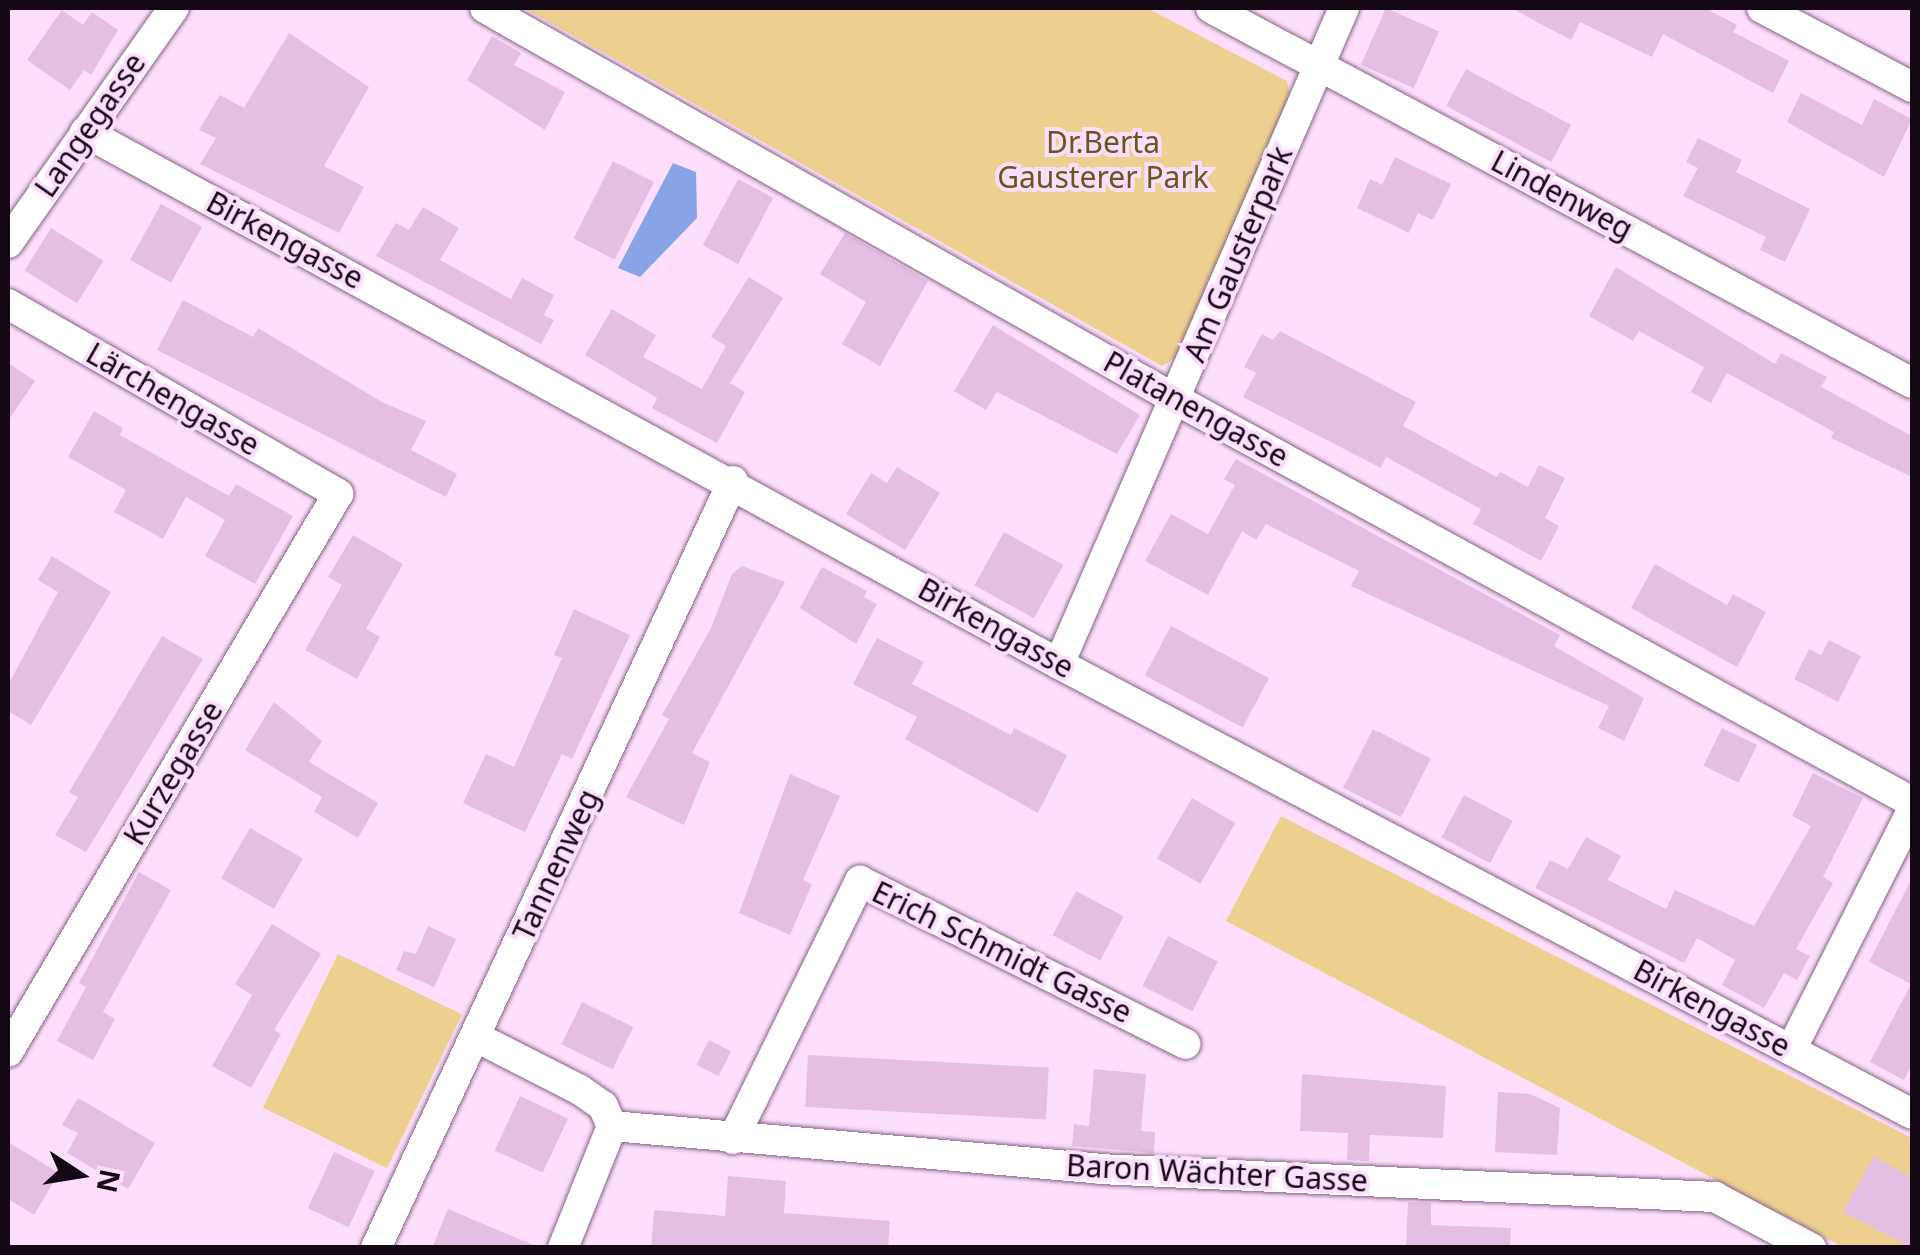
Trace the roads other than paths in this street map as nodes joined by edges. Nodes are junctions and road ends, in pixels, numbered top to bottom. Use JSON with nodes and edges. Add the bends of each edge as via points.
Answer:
{"nodes":[{"id":1,"x":174,"y":8,"type":"edge"},
{"id":2,"x":484,"y":8,"type":"edge"},
{"id":3,"x":1211,"y":8,"type":"edge"},
{"id":4,"x":1344,"y":8,"type":"edge"},
{"id":5,"x":1762,"y":8,"type":"edge"},
{"id":6,"x":1319,"y":64,"type":"junction"},
{"id":7,"x":1912,"y":87,"type":"edge"},
{"id":8,"x":85,"y":132,"type":"junction"},
{"id":9,"x":8,"y":244,"type":"edge"},
{"id":10,"x":8,"y":304,"type":"edge"},
{"id":11,"x":1912,"y":383,"type":"edge"},
{"id":12,"x":1176,"y":399,"type":"junction"},
{"id":13,"x":733,"y":481,"type":"junction"},
{"id":14,"x":338,"y":494,"type":"joint"},
{"id":15,"x":1059,"y":664,"type":"junction"},
{"id":16,"x":1912,"y":802,"type":"edge"},
{"id":17,"x":1912,"y":810,"type":"edge"},
{"id":18,"x":476,"y":1037,"type":"junction"},
{"id":19,"x":1186,"y":1044,"type":"dead end"},
{"id":20,"x":1791,"y":1050,"type":"junction"},
{"id":21,"x":8,"y":1052,"type":"edge"},
{"id":22,"x":1912,"y":1114,"type":"edge"},
{"id":23,"x":612,"y":1126,"type":"junction"},
{"id":24,"x":733,"y":1139,"type":"junction"},
{"id":25,"x":376,"y":1248,"type":"edge"},
{"id":26,"x":563,"y":1248,"type":"edge"},
{"id":27,"x":1811,"y":1248,"type":"edge"}],
"edges":[{"from":1,"to":8,"type":"street","name":"Langegasse"},
{"from":2,"to":12,"type":"street","name":"Platanengasse"},
{"from":3,"to":6,"type":"street","name":"Lindenweg"},
{"from":4,"to":6,"type":"street","name":"Am Gausterpark"},
{"from":5,"to":7,"type":"street"},
{"from":6,"to":11,"type":"street","name":"Lindenweg"},
{"from":6,"to":12,"type":"street","name":"Am Gausterpark"},
{"from":8,"to":9,"type":"street","name":"Langegasse"},
{"from":8,"to":13,"type":"street","name":"Birkengasse"},
{"from":10,"to":14,"type":"street","name":"Lärchengasse"},
{"from":12,"to":15,"type":"street","name":"Am Gausterpark"},
{"from":12,"to":16,"type":"street","name":"Platanengasse"},
{"from":13,"to":15,"type":"street","name":"Birkengasse"},
{"from":13,"to":18,"type":"street","name":"Tannenweg"},
{"from":14,"to":21,"type":"street","name":"Kurzegasse"},
{"from":15,"to":20,"type":"street","name":"Birkengasse"},
{"from":17,"to":20,"type":"street"},
{"from":18,"to":23,"type":"street","via":[[580,1090],[602,1106]]},
{"from":18,"to":25,"type":"street","name":"Tannenweg"},
{"from":19,"to":24,"type":"street","name":"Erich Schmidt Gasse","via":[[860,881]]},
{"from":20,"to":22,"type":"street","name":"Birkengasse"},
{"from":23,"to":24,"type":"street","name":"Baron Wächter Gasse"},
{"from":23,"to":26,"type":"street"},
{"from":24,"to":27,"type":"street","name":"Baron Wächter Gasse","via":[[1099,1168],[1715,1197]]}]}
